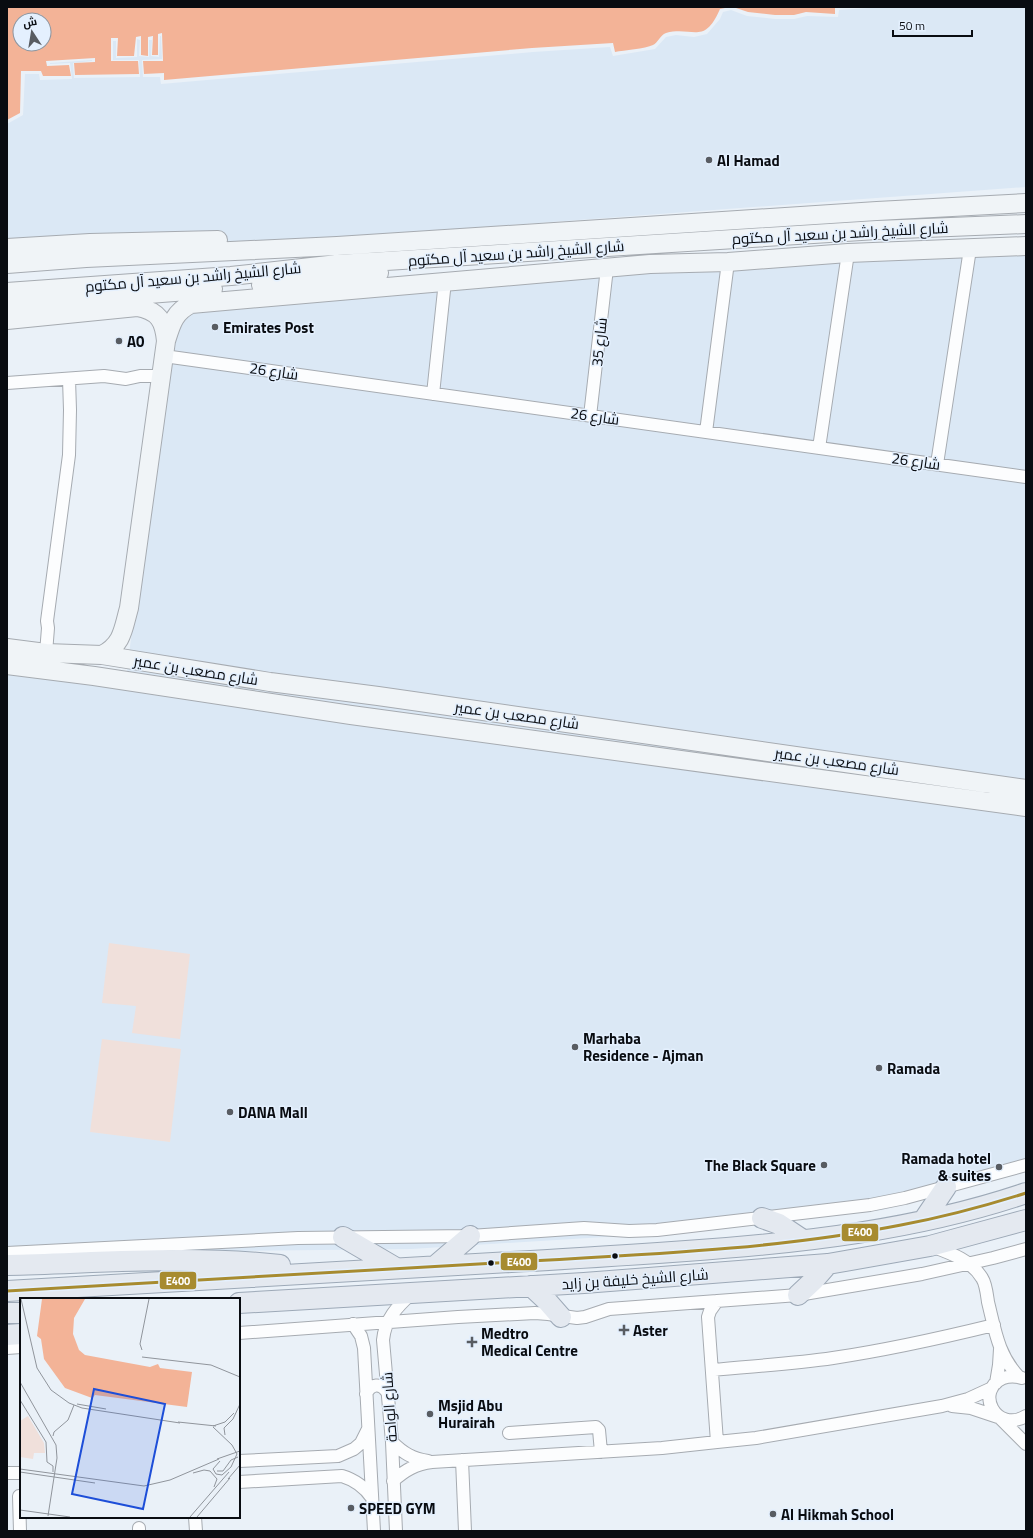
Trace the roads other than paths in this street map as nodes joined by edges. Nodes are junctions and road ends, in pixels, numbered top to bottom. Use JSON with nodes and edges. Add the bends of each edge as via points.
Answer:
{"nodes":[{"id":1,"x":1026,"y":203,"type":"edge"},
{"id":2,"x":999,"y":224,"type":"junction"},
{"id":3,"x":1026,"y":224,"type":"edge"},
{"id":4,"x":336,"y":246,"type":"junction"},
{"id":5,"x":1026,"y":246,"type":"edge"},
{"id":6,"x":7,"y":248,"type":"edge"},
{"id":7,"x":970,"y":249,"type":"junction"},
{"id":8,"x":553,"y":250,"type":"junction"},
{"id":9,"x":848,"y":253,"type":"junction"},
{"id":10,"x":441,"y":258,"type":"junction"},
{"id":11,"x":728,"y":262,"type":"junction"},
{"id":12,"x":7,"y":264,"type":"edge"},
{"id":13,"x":607,"y":268,"type":"junction"},
{"id":14,"x":572,"y":270,"type":"junction"},
{"id":15,"x":395,"y":272,"type":"junction"},
{"id":16,"x":446,"y":281,"type":"junction"},
{"id":17,"x":374,"y":288,"type":"junction"},
{"id":18,"x":7,"y":292,"type":"edge"},
{"id":19,"x":7,"y":305,"type":"edge"},
{"id":20,"x":7,"y":320,"type":"edge"},
{"id":21,"x":165,"y":348,"type":"junction"},
{"id":22,"x":162,"y":376,"type":"junction"},
{"id":23,"x":69,"y":379,"type":"junction"},
{"id":24,"x":7,"y":383,"type":"edge"},
{"id":25,"x":433,"y":394,"type":"junction"},
{"id":26,"x":590,"y":416,"type":"junction"},
{"id":27,"x":706,"y":432,"type":"junction"},
{"id":28,"x":820,"y":448,"type":"junction"},
{"id":29,"x":937,"y":464,"type":"junction"},
{"id":30,"x":1026,"y":477,"type":"edge"},
{"id":31,"x":129,"y":608,"type":"junction"},
{"id":32,"x":7,"y":648,"type":"edge"},
{"id":33,"x":42,"y":652,"type":"junction"},
{"id":34,"x":102,"y":655,"type":"junction"},
{"id":35,"x":142,"y":661,"type":"junction"},
{"id":36,"x":7,"y":665,"type":"edge"},
{"id":37,"x":1026,"y":789,"type":"edge"},
{"id":38,"x":1026,"y":807,"type":"edge"},
{"id":39,"x":1026,"y":1165,"type":"edge"},
{"id":40,"x":946,"y":1187,"type":"junction"},
{"id":41,"x":1026,"y":1193,"type":"edge"},
{"id":42,"x":762,"y":1218,"type":"junction"},
{"id":43,"x":1026,"y":1220,"type":"edge"},
{"id":44,"x":923,"y":1221,"type":"junction"},
{"id":45,"x":470,"y":1236,"type":"junction"},
{"id":46,"x":343,"y":1237,"type":"junction"},
{"id":47,"x":803,"y":1240,"type":"junction"},
{"id":48,"x":930,"y":1246,"type":"junction"},
{"id":49,"x":1026,"y":1249,"type":"edge"},
{"id":50,"x":29,"y":1252,"type":"joint"},
{"id":51,"x":993,"y":1258,"type":"junction"},
{"id":52,"x":8,"y":1261,"type":"edge"},
{"id":53,"x":828,"y":1264,"type":"junction"},
{"id":54,"x":969,"y":1264,"type":"junction"},
{"id":55,"x":435,"y":1266,"type":"junction"},
{"id":56,"x":396,"y":1268,"type":"junction"},
{"id":57,"x":325,"y":1272,"type":"junction"},
{"id":58,"x":983,"y":1279,"type":"junction"},
{"id":59,"x":531,"y":1286,"type":"junction"},
{"id":60,"x":7,"y":1291,"type":"edge"},
{"id":61,"x":412,"y":1294,"type":"junction"},
{"id":62,"x":798,"y":1295,"type":"junction"},
{"id":63,"x":320,"y":1299,"type":"junction"},
{"id":64,"x":717,"y":1301,"type":"junction"},
{"id":65,"x":240,"y":1303,"type":"edge"},
{"id":66,"x":7,"y":1313,"type":"edge"},
{"id":67,"x":20,"y":1313,"type":"edge"},
{"id":68,"x":240,"y":1316,"type":"edge"},
{"id":69,"x":561,"y":1317,"type":"junction"},
{"id":70,"x":387,"y":1322,"type":"junction"},
{"id":71,"x":353,"y":1324,"type":"junction"},
{"id":72,"x":994,"y":1324,"type":"junction"},
{"id":73,"x":240,"y":1333,"type":"edge"},
{"id":74,"x":20,"y":1334,"type":"edge"},
{"id":75,"x":7,"y":1335,"type":"edge"},
{"id":76,"x":999,"y":1346,"type":"junction"},
{"id":77,"x":20,"y":1347,"type":"edge"},
{"id":78,"x":7,"y":1348,"type":"edge"},
{"id":79,"x":712,"y":1370,"type":"junction"},
{"id":80,"x":1023,"y":1378,"type":"edge"},
{"id":81,"x":994,"y":1385,"type":"junction"},
{"id":82,"x":388,"y":1392,"type":"junction"},
{"id":83,"x":366,"y":1394,"type":"junction"},
{"id":84,"x":942,"y":1406,"type":"junction"},
{"id":85,"x":999,"y":1417,"type":"junction"},
{"id":86,"x":1023,"y":1418,"type":"edge"},
{"id":87,"x":368,"y":1428,"type":"junction"},
{"id":88,"x":510,"y":1433,"type":"dead end"},
{"id":89,"x":1026,"y":1436,"type":"edge"},
{"id":90,"x":392,"y":1442,"type":"junction"},
{"id":91,"x":717,"y":1442,"type":"junction"},
{"id":92,"x":1026,"y":1444,"type":"edge"},
{"id":93,"x":601,"y":1452,"type":"junction"},
{"id":94,"x":318,"y":1457,"type":"junction"},
{"id":95,"x":462,"y":1460,"type":"junction"},
{"id":96,"x":240,"y":1462,"type":"edge"},
{"id":97,"x":432,"y":1462,"type":"junction"},
{"id":98,"x":7,"y":1473,"type":"edge"},
{"id":99,"x":20,"y":1473,"type":"edge"},
{"id":100,"x":319,"y":1477,"type":"junction"},
{"id":101,"x":394,"y":1481,"type":"junction"},
{"id":102,"x":240,"y":1482,"type":"edge"},
{"id":103,"x":16,"y":1496,"type":"edge"},
{"id":104,"x":372,"y":1498,"type":"junction"},
{"id":105,"x":195,"y":1518,"type":"edge"},
{"id":106,"x":20,"y":1531,"type":"edge"},
{"id":107,"x":196,"y":1531,"type":"edge"},
{"id":108,"x":374,"y":1531,"type":"edge"},
{"id":109,"x":396,"y":1531,"type":"edge"},
{"id":110,"x":465,"y":1531,"type":"edge"}],
"edges":[{"from":1,"to":4,"type":"street","name":"شارع الشيخ راشد بن سعيد آل مكتوم"},
{"from":2,"to":3,"type":"street","name":"شارع الشيخ راشد بن سعيد آل مكتوم"},
{"from":2,"to":7,"type":"street"},
{"from":2,"to":8,"type":"street","name":"شارع الشيخ راشد بن سعيد آل مكتوم"},
{"from":4,"to":6,"type":"street","via":[[290,240],[177,240]]},
{"from":4,"to":12,"type":"street","name":"شارع الشيخ راشد بن سعيد آل مكتوم"},
{"from":5,"to":7,"type":"street"},
{"from":7,"to":9,"type":"street"},
{"from":7,"to":29,"type":"street"},
{"from":8,"to":10,"type":"street","name":"شارع الشيخ راشد بن سعيد آل مكتوم"},
{"from":8,"to":14,"type":"street"},
{"from":9,"to":11,"type":"street"},
{"from":9,"to":28,"type":"street"},
{"from":10,"to":15,"type":"street","via":[[430,265]]},
{"from":10,"to":18,"type":"street","name":"شارع الشيخ راشد بن سعيد آل مكتوم","via":[[338,264],[231,276]]},
{"from":11,"to":13,"type":"street"},
{"from":11,"to":27,"type":"street"},
{"from":13,"to":14,"type":"street"},
{"from":13,"to":26,"type":"street","name":"شارع 35"},
{"from":14,"to":16,"type":"street"},
{"from":15,"to":17,"type":"street"},
{"from":15,"to":19,"type":"street","via":[[165,294]]},
{"from":16,"to":17,"type":"street"},
{"from":16,"to":25,"type":"street"},
{"from":17,"to":21,"type":"street","via":[[191,304],[174,318]]},
{"from":20,"to":21,"type":"street","via":[[137,307],[150,311],[159,318],[165,329]]},
{"from":21,"to":22,"type":"street"},
{"from":21,"to":25,"type":"street","name":"شارع 26"},
{"from":22,"to":23,"type":"street","via":[[140,376],[122,371],[104,376]]},
{"from":22,"to":31,"type":"street"},
{"from":23,"to":24,"type":"street"},
{"from":23,"to":33,"type":"street","via":[[69,455],[48,628]]},
{"from":25,"to":26,"type":"street","name":"شارع 26"},
{"from":26,"to":27,"type":"street","name":"شارع 26"},
{"from":27,"to":28,"type":"street","name":"شارع 26"},
{"from":28,"to":29,"type":"street","name":"شارع 26"},
{"from":29,"to":30,"type":"street","name":"شارع 26"},
{"from":31,"to":34,"type":"street","via":[[120,640]]},
{"from":31,"to":35,"type":"street","via":[[129,634],[133,647]]},
{"from":32,"to":33,"type":"street","name":"شارع مصعب بن عمير"},
{"from":33,"to":34,"type":"street","name":"شارع مصعب بن عمير"},
{"from":34,"to":35,"type":"street","name":"شارع مصعب بن عمير"},
{"from":35,"to":37,"type":"street","name":"شارع مصعب بن عمير","via":[[270,682]]},
{"from":36,"to":38,"type":"street","name":"شارع مصعب بن عمير"},
{"from":39,"to":40,"type":"street"},
{"from":40,"to":42,"type":"street","via":[[870,1206]]},
{"from":40,"to":44,"type":"main road"},
{"from":41,"to":44,"type":"main road","name":"شارع الشيخ خليفة بن زايد"},
{"from":42,"to":45,"type":"street","via":[[645,1231],[584,1228]]},
{"from":42,"to":47,"type":"main road","via":[[779,1224]]},
{"from":43,"to":48,"type":"main road","name":"شارع الشيخ خليفة بن زايد"},
{"from":44,"to":47,"type":"main road","name":"شارع الشيخ خليفة بن زايد"},
{"from":45,"to":46,"type":"street"},
{"from":45,"to":55,"type":"main road"},
{"from":46,"to":50,"type":"street"},
{"from":46,"to":56,"type":"main road"},
{"from":47,"to":55,"type":"main road","name":"شارع الشيخ خليفة بن زايد","via":[[735,1247]]},
{"from":48,"to":53,"type":"main road","name":"شارع الشيخ خليفة بن زايد"},
{"from":48,"to":54,"type":"street","via":[[953,1254]]},
{"from":49,"to":51,"type":"street"},
{"from":50,"to":52,"type":"main road"},
{"from":51,"to":54,"type":"street"},
{"from":51,"to":58,"type":"street"},
{"from":52,"to":57,"type":"main road","via":[[197,1260],[268,1263]]},
{"from":53,"to":59,"type":"main road","name":"شارع الشيخ خليفة بن زايد"},
{"from":53,"to":62,"type":"main road"},
{"from":54,"to":58,"type":"street"},
{"from":54,"to":62,"type":"street","via":[[888,1281]]},
{"from":55,"to":56,"type":"main road","name":"شارع الشيخ خليفة بن زايد"},
{"from":56,"to":57,"type":"main road","name":"شارع الشيخ خليفة بن زايد"},
{"from":57,"to":60,"type":"main road","name":"شارع الشيخ خليفة بن زايد"},
{"from":58,"to":72,"type":"street"},
{"from":59,"to":61,"type":"main road","name":"شارع الشيخ خليفة بن زايد"},
{"from":59,"to":69,"type":"main road"},
{"from":61,"to":63,"type":"main road","name":"شارع الشيخ خليفة بن زايد"},
{"from":61,"to":70,"type":"street","name":"شارع الواحة","via":[[391,1314]]},
{"from":62,"to":64,"type":"street"},
{"from":63,"to":65,"type":"main road","name":"شارع الشيخ خليفة بن زايد"},
{"from":63,"to":68,"type":"main road"},
{"from":64,"to":69,"type":"street","via":[[610,1309],[585,1317]]},
{"from":64,"to":79,"type":"street","via":[[708,1317]]},
{"from":66,"to":67,"type":"main road"},
{"from":69,"to":70,"type":"street","via":[[542,1313]]},
{"from":70,"to":71,"type":"street"},
{"from":70,"to":82,"type":"street","name":"شارع الواحة","via":[[384,1340]]},
{"from":71,"to":73,"type":"street"},
{"from":71,"to":83,"type":"street","name":"شارع الواحة","via":[[363,1342]]},
{"from":72,"to":76,"type":"street"},
{"from":72,"to":79,"type":"street","via":[[847,1356]]},
{"from":74,"to":75,"type":"main road"},
{"from":76,"to":80,"type":"street","via":[[1007,1363]]},
{"from":76,"to":81,"type":"street","via":[[999,1365]]},
{"from":77,"to":78,"type":"street"},
{"from":79,"to":91,"type":"street"},
{"from":80,"to":81,"type":"street","via":[[1007,1377]]},
{"from":81,"to":84,"type":"street","via":[[968,1399]]},
{"from":81,"to":85,"type":"street","via":[[990,1400]]},
{"from":82,"to":83,"type":"street","via":[[376,1385]]},
{"from":82,"to":90,"type":"street","name":"شارع الواحة"},
{"from":83,"to":87,"type":"street","name":"شارع الواحة"},
{"from":84,"to":85,"type":"street","via":[[971,1408]]},
{"from":84,"to":91,"type":"street","via":[[756,1438]]},
{"from":85,"to":86,"type":"street","via":[[1013,1421]]},
{"from":85,"to":92,"type":"street"},
{"from":86,"to":89,"type":"street","via":[[1020,1427]]},
{"from":87,"to":94,"type":"street","via":[[366,1436],[354,1449],[338,1456]]},
{"from":87,"to":104,"type":"street","name":"شارع الواحة"},
{"from":88,"to":93,"type":"street","via":[[596,1427],[599,1430]]},
{"from":90,"to":97,"type":"street","via":[[410,1456]]},
{"from":90,"to":101,"type":"street","name":"شارع الواحة"},
{"from":91,"to":93,"type":"street"},
{"from":93,"to":95,"type":"street"},
{"from":94,"to":96,"type":"street"},
{"from":94,"to":100,"type":"street","via":[[322,1467]]},
{"from":95,"to":97,"type":"street"},
{"from":95,"to":110,"type":"street"},
{"from":97,"to":101,"type":"street","via":[[407,1470]]},
{"from":98,"to":99,"type":"street"},
{"from":100,"to":102,"type":"street"},
{"from":100,"to":104,"type":"street","via":[[342,1476],[351,1479],[367,1490]]},
{"from":101,"to":109,"type":"street","name":"شارع الواحة"},
{"from":103,"to":106,"type":"street"},
{"from":104,"to":108,"type":"street","name":"شارع الواحة"},
{"from":105,"to":107,"type":"street"}]}
